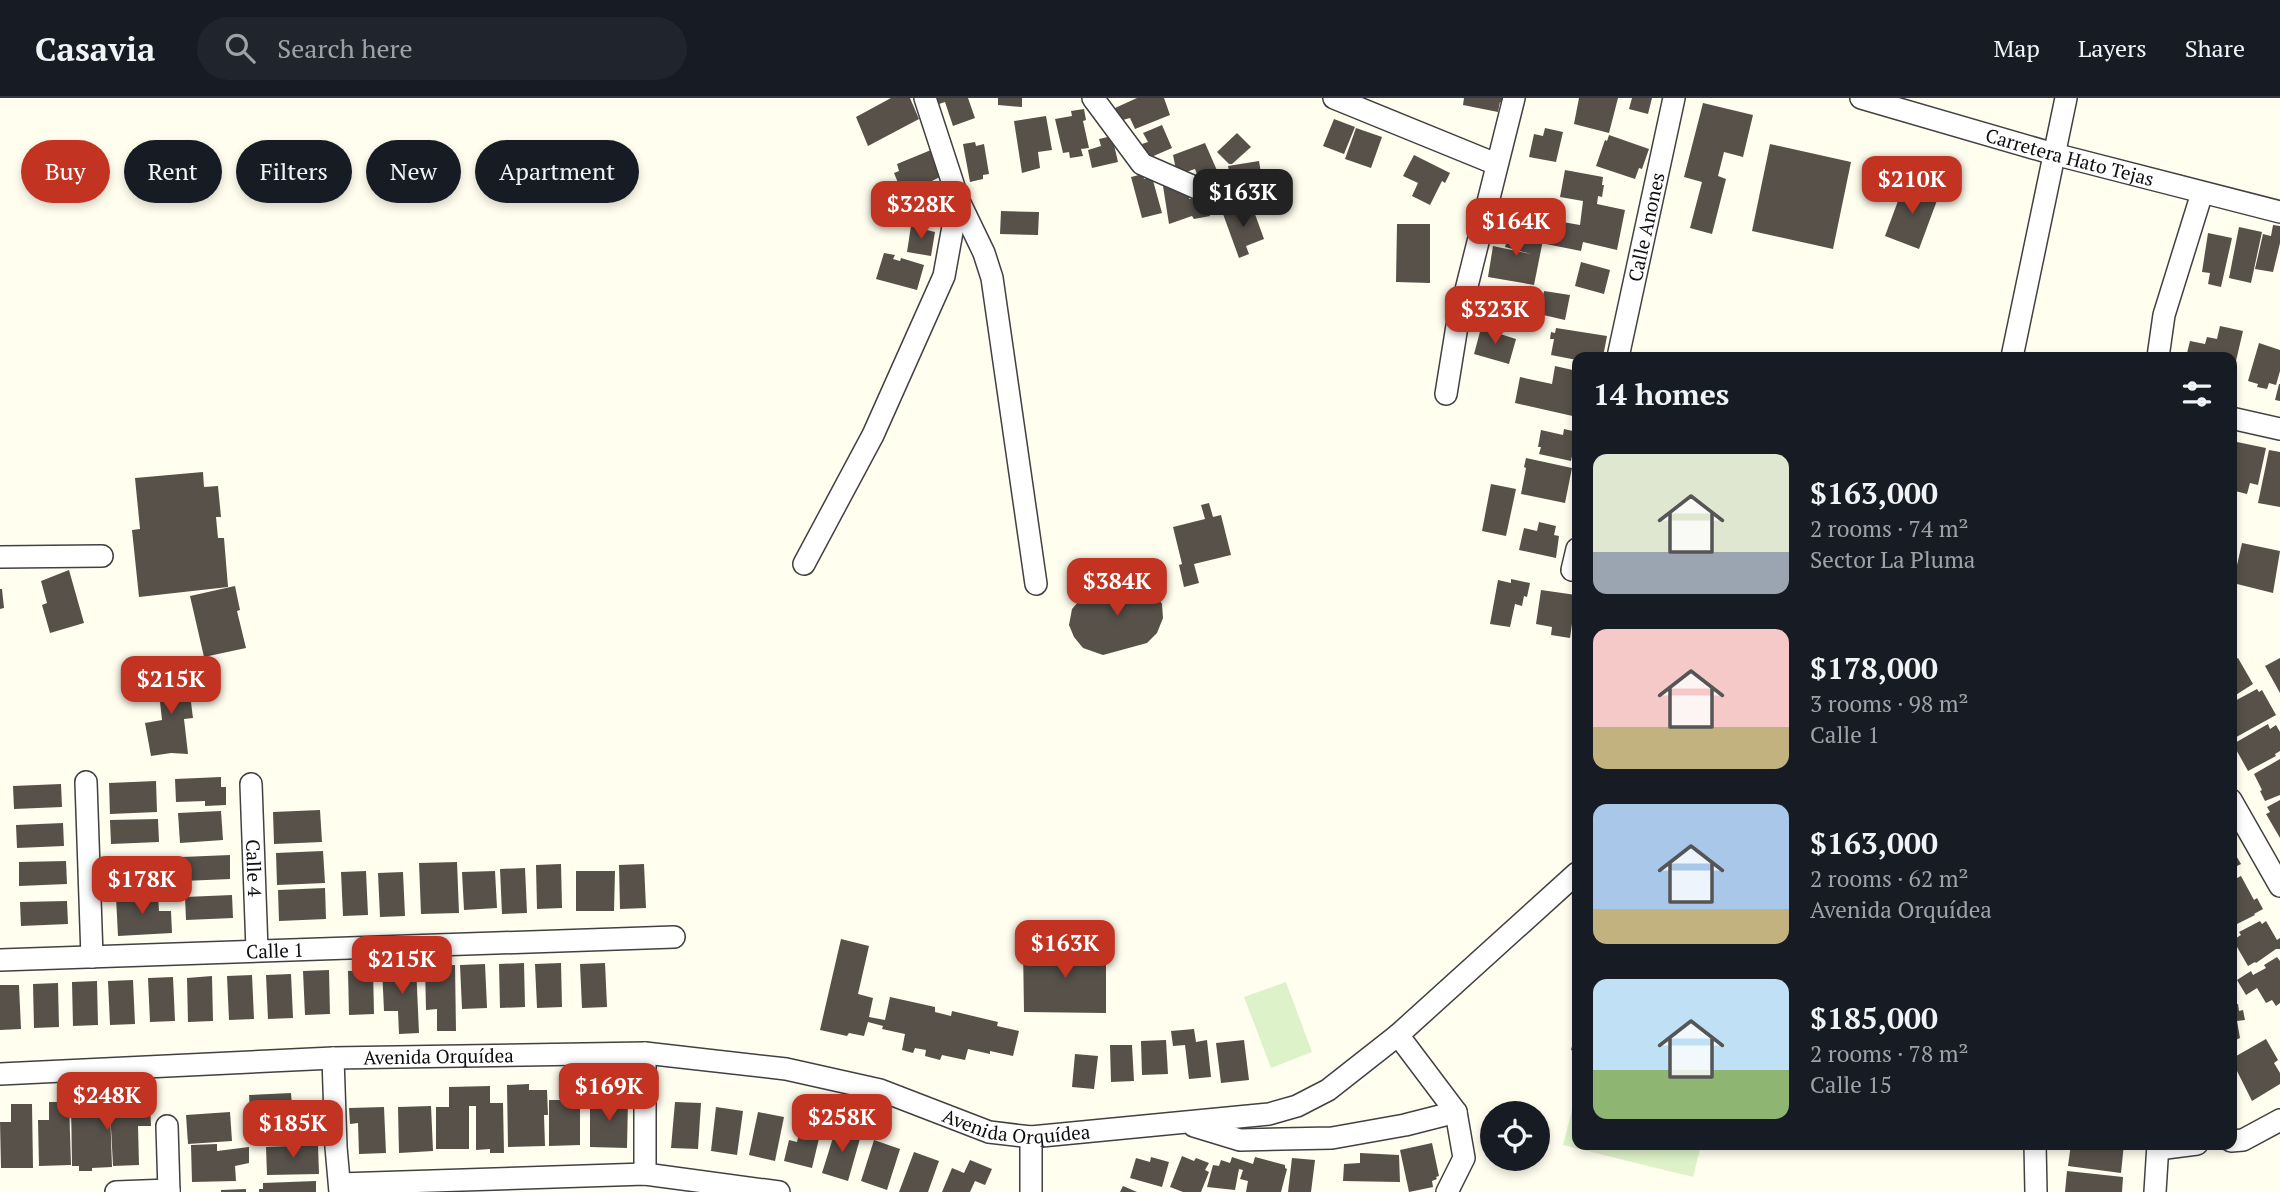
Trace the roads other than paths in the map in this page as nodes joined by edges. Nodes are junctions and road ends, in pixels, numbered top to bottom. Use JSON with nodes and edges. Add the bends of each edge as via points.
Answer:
{"nodes":[{"id":1,"x":925,"y":98,"type":"edge"},
{"id":2,"x":1093,"y":98,"type":"edge"},
{"id":3,"x":1334,"y":98,"type":"edge"},
{"id":4,"x":1514,"y":98,"type":"edge"},
{"id":5,"x":1674,"y":98,"type":"edge"},
{"id":6,"x":1861,"y":98,"type":"edge"},
{"id":7,"x":2066,"y":98,"type":"edge"},
{"id":8,"x":2054,"y":153,"type":"junction"},
{"id":9,"x":1496,"y":164,"type":"junction"},
{"id":10,"x":2202,"y":193,"type":"junction"},
{"id":11,"x":958,"y":199,"type":"junction"},
{"id":12,"x":1224,"y":200,"type":"dead end"},
{"id":13,"x":2280,"y":212,"type":"edge"},
{"id":14,"x":1619,"y":352,"type":"edge"},
{"id":15,"x":2013,"y":352,"type":"edge"},
{"id":16,"x":2159,"y":352,"type":"edge"},
{"id":17,"x":1446,"y":394,"type":"dead end"},
{"id":18,"x":2237,"y":419,"type":"edge"},
{"id":19,"x":2280,"y":429,"type":"edge"},
{"id":20,"x":102,"y":556,"type":"dead end"},
{"id":21,"x":0,"y":558,"type":"edge"},
{"id":22,"x":804,"y":564,"type":"dead end"},
{"id":23,"x":1036,"y":584,"type":"dead end"},
{"id":24,"x":86,"y":782,"type":"dead end"},
{"id":25,"x":250,"y":784,"type":"dead end"},
{"id":26,"x":2237,"y":811,"type":"edge"},
{"id":27,"x":1572,"y":878,"type":"edge"},
{"id":28,"x":2280,"y":886,"type":"edge"},
{"id":29,"x":674,"y":937,"type":"dead end"},
{"id":30,"x":257,"y":950,"type":"junction"},
{"id":31,"x":92,"y":957,"type":"junction"},
{"id":32,"x":0,"y":960,"type":"edge"},
{"id":33,"x":1398,"y":1035,"type":"junction"},
{"id":34,"x":645,"y":1053,"type":"junction"},
{"id":35,"x":333,"y":1058,"type":"junction"},
{"id":36,"x":0,"y":1073,"type":"edge"},
{"id":37,"x":1456,"y":1112,"type":"junction"},
{"id":38,"x":2280,"y":1120,"type":"edge"},
{"id":39,"x":1182,"y":1122,"type":"junction"},
{"id":40,"x":167,"y":1126,"type":"dead end"},
{"id":41,"x":1031,"y":1137,"type":"junction"},
{"id":42,"x":2237,"y":1141,"type":"edge"},
{"id":43,"x":2035,"y":1150,"type":"edge"},
{"id":44,"x":2158,"y":1150,"type":"edge"},
{"id":45,"x":645,"y":1174,"type":"junction"},
{"id":46,"x":340,"y":1188,"type":"edge"},
{"id":47,"x":169,"y":1191,"type":"edge"},
{"id":48,"x":2036,"y":1191,"type":"edge"},
{"id":49,"x":116,"y":1192,"type":"edge"},
{"id":50,"x":779,"y":1192,"type":"edge"},
{"id":51,"x":1031,"y":1192,"type":"edge"},
{"id":52,"x":1447,"y":1192,"type":"edge"},
{"id":53,"x":2155,"y":1192,"type":"edge"}],
"edges":[{"from":1,"to":11,"type":"street"},
{"from":2,"to":12,"type":"street","via":[[1142,164]]},
{"from":3,"to":9,"type":"street"},
{"from":4,"to":9,"type":"street"},
{"from":5,"to":14,"type":"street","name":"Calle Anones"},
{"from":6,"to":8,"type":"street","name":"Carretera Hato Tejas"},
{"from":7,"to":8,"type":"street"},
{"from":8,"to":10,"type":"street","name":"Carretera Hato Tejas"},
{"from":8,"to":15,"type":"street"},
{"from":9,"to":17,"type":"street","via":[[1457,326]]},
{"from":10,"to":13,"type":"street","name":"Carretera Hato Tejas"},
{"from":10,"to":16,"type":"street","via":[[2164,315]]},
{"from":11,"to":22,"type":"street","via":[[944,276],[873,435]]},
{"from":11,"to":23,"type":"street","via":[[992,278]]},
{"from":18,"to":19,"type":"street"},
{"from":20,"to":21,"type":"street"},
{"from":24,"to":31,"type":"street"},
{"from":25,"to":30,"type":"street","name":"Calle 4"},
{"from":26,"to":28,"type":"street"},
{"from":27,"to":33,"type":"street","name":"Avenida Orquídea"},
{"from":29,"to":30,"type":"street","name":"Calle 1"},
{"from":30,"to":31,"type":"street","name":"Calle 1"},
{"from":31,"to":32,"type":"street","name":"Calle 1"},
{"from":33,"to":37,"type":"street"},
{"from":33,"to":39,"type":"street","name":"Avenida Orquídea","via":[[1328,1090],[1297,1106],[1269,1114]]},
{"from":34,"to":35,"type":"street","name":"Avenida Orquídea"},
{"from":34,"to":41,"type":"street","name":"Avenida Orquídea","via":[[786,1069],[880,1090],[989,1132]]},
{"from":34,"to":45,"type":"street"},
{"from":35,"to":36,"type":"street","name":"Avenida Orquídea"},
{"from":35,"to":46,"type":"street"},
{"from":37,"to":39,"type":"street","via":[[1332,1138],[1240,1140]]},
{"from":37,"to":52,"type":"street","via":[[1464,1158]]},
{"from":38,"to":42,"type":"street"},
{"from":39,"to":41,"type":"street","name":"Avenida Orquídea"},
{"from":40,"to":47,"type":"street"},
{"from":41,"to":51,"type":"street"},
{"from":43,"to":48,"type":"street"},
{"from":44,"to":53,"type":"street"},
{"from":45,"to":46,"type":"street"},
{"from":45,"to":50,"type":"street"},
{"from":47,"to":49,"type":"street"}]}
